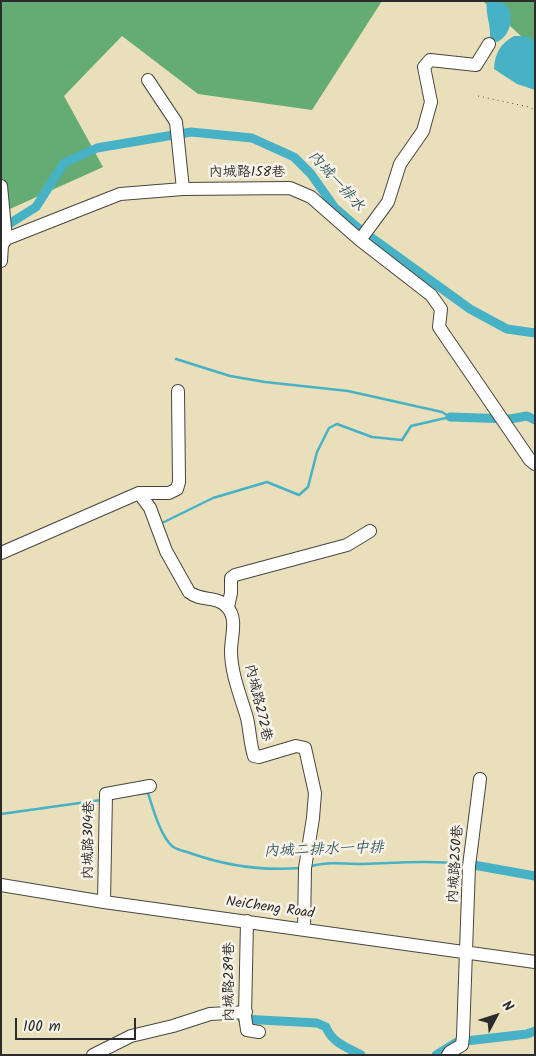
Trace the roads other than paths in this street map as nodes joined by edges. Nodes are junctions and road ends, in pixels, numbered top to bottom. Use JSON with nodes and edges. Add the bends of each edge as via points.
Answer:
{"nodes":[{"id":1,"x":489,"y":44,"type":"dead end"},
{"id":2,"x":148,"y":80,"type":"dead end"},
{"id":3,"x":1,"y":186,"type":"edge"},
{"id":4,"x":183,"y":189,"type":"junction"},
{"id":5,"x":5,"y":231,"type":"junction"},
{"id":6,"x":364,"y":234,"type":"junction"},
{"id":7,"x":1,"y":261,"type":"edge"},
{"id":8,"x":178,"y":391,"type":"dead end"},
{"id":9,"x":535,"y":464,"type":"edge"},
{"id":10,"x":139,"y":493,"type":"junction"},
{"id":11,"x":370,"y":532,"type":"dead end"},
{"id":12,"x":1,"y":553,"type":"edge"},
{"id":13,"x":228,"y":608,"type":"junction"},
{"id":14,"x":480,"y":779,"type":"dead end"},
{"id":15,"x":150,"y":786,"type":"dead end"},
{"id":16,"x":1,"y":885,"type":"edge"},
{"id":17,"x":104,"y":902,"type":"junction"},
{"id":18,"x":247,"y":921,"type":"junction"},
{"id":19,"x":304,"y":929,"type":"junction"},
{"id":20,"x":467,"y":952,"type":"junction"},
{"id":21,"x":535,"y":962,"type":"edge"},
{"id":22,"x":245,"y":1014,"type":"junction"},
{"id":23,"x":253,"y":1031,"type":"dead end"},
{"id":24,"x":93,"y":1055,"type":"edge"},
{"id":25,"x":448,"y":1055,"type":"edge"}],
"edges":[{"from":1,"to":6,"type":"street","via":[[476,65],[430,60],[424,67],[431,102],[423,132],[400,164],[388,202]]},
{"from":2,"to":4,"type":"street","via":[[176,122]]},
{"from":3,"to":5,"type":"street"},
{"from":4,"to":5,"type":"street","name":"內城路158巷","via":[[120,194]]},
{"from":4,"to":6,"type":"street","name":"內城路158巷","via":[[290,188],[311,197]]},
{"from":5,"to":7,"type":"street"},
{"from":6,"to":9,"type":"street","name":"內城路158巷","via":[[431,295],[440,309],[439,326]]},
{"from":8,"to":10,"type":"street","via":[[177,489],[169,493]]},
{"from":10,"to":12,"type":"street"},
{"from":10,"to":13,"type":"street","via":[[150,508],[166,551],[189,592],[196,597],[214,599]]},
{"from":11,"to":13,"type":"street","via":[[347,545],[235,575],[231,578]]},
{"from":13,"to":19,"type":"street","name":"內城路272巷","via":[[233,617],[232,663],[254,756],[296,746],[305,748],[315,794],[305,868]]},
{"from":14,"to":20,"type":"street","name":"內城路250巷","via":[[469,866]]},
{"from":15,"to":17,"type":"street","name":"內城路304巷","via":[[106,794]]},
{"from":16,"to":17,"type":"street","name":"NeiCheng Road"},
{"from":17,"to":18,"type":"street","name":"NeiCheng Road"},
{"from":18,"to":19,"type":"street","name":"NeiCheng Road"},
{"from":18,"to":22,"type":"street","name":"內城路289巷"},
{"from":19,"to":20,"type":"street","name":"NeiCheng Road"},
{"from":20,"to":21,"type":"street","name":"NeiCheng Road"},
{"from":20,"to":25,"type":"street","name":"內城路250巷","via":[[463,1040]]},
{"from":22,"to":23,"type":"street","name":"內城路289巷"},
{"from":22,"to":24,"type":"street","via":[[210,1014],[131,1036]]}]}
